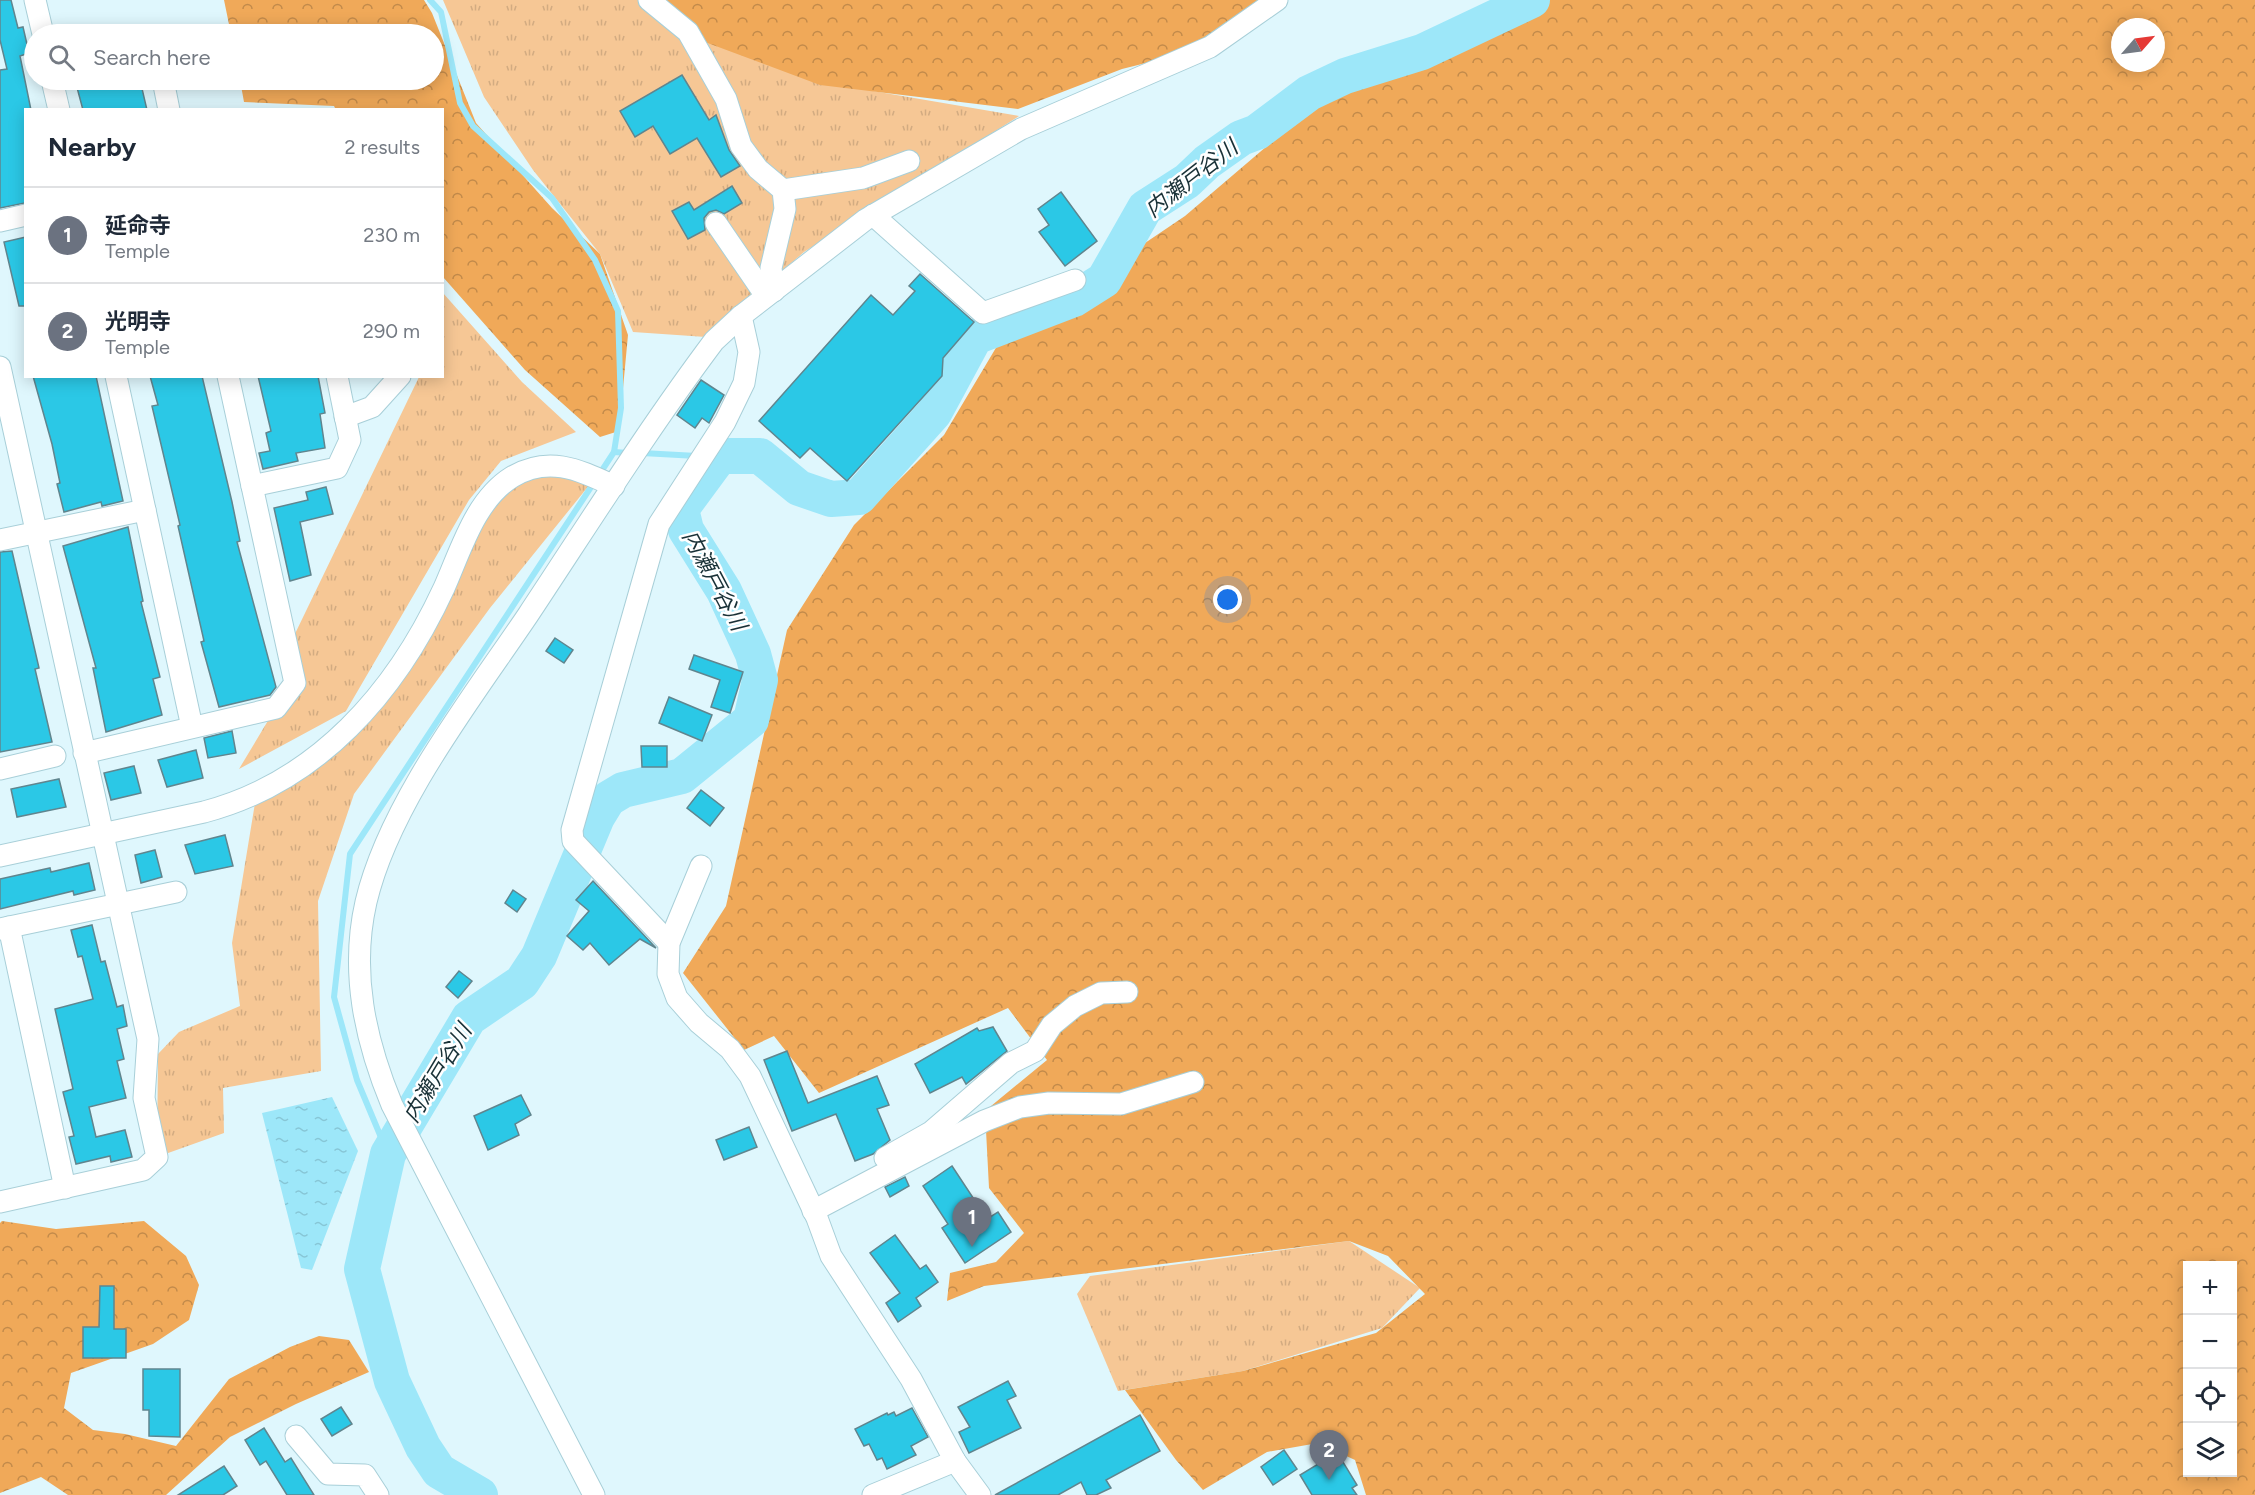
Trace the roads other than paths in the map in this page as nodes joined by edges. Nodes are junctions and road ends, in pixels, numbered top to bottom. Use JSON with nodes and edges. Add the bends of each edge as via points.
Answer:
{"nodes":[{"id":1,"x":35,"y":0,"type":"edge"},
{"id":2,"x":649,"y":0,"type":"edge"},
{"id":3,"x":1277,"y":0,"type":"edge"},
{"id":4,"x":40,"y":24,"type":"edge"},
{"id":5,"x":54,"y":90,"type":"edge"},
{"id":6,"x":165,"y":90,"type":"edge"},
{"id":7,"x":59,"y":108,"type":"edge"},
{"id":8,"x":169,"y":108,"type":"edge"},
{"id":9,"x":909,"y":161,"type":"dead end"},
{"id":10,"x":783,"y":190,"type":"junction"},
{"id":11,"x":24,"y":215,"type":"edge"},
{"id":12,"x":873,"y":215,"type":"junction"},
{"id":13,"x":0,"y":221,"type":"edge"},
{"id":14,"x":716,"y":223,"type":"dead end"},
{"id":15,"x":1075,"y":280,"type":"dead end"},
{"id":16,"x":770,"y":294,"type":"junction"},
{"id":17,"x":741,"y":316,"type":"junction"},
{"id":18,"x":0,"y":367,"type":"edge"},
{"id":19,"x":116,"y":378,"type":"edge"},
{"id":20,"x":228,"y":378,"type":"edge"},
{"id":21,"x":337,"y":378,"type":"edge"},
{"id":22,"x":398,"y":378,"type":"edge"},
{"id":23,"x":345,"y":417,"type":"junction"},
{"id":24,"x":611,"y":484,"type":"junction"},
{"id":25,"x":252,"y":486,"type":"junction"},
{"id":26,"x":145,"y":510,"type":"junction"},
{"id":27,"x":36,"y":533,"type":"junction"},
{"id":28,"x":0,"y":540,"type":"edge"},
{"id":29,"x":192,"y":727,"type":"junction"},
{"id":30,"x":84,"y":753,"type":"junction"},
{"id":31,"x":54,"y":756,"type":"dead end"},
{"id":32,"x":0,"y":769,"type":"edge"},
{"id":33,"x":101,"y":834,"type":"junction"},
{"id":34,"x":0,"y":856,"type":"edge"},
{"id":35,"x":701,"y":866,"type":"dead end"},
{"id":36,"x":176,"y":892,"type":"dead end"},
{"id":37,"x":116,"y":904,"type":"junction"},
{"id":38,"x":4,"y":928,"type":"edge"},
{"id":39,"x":669,"y":943,"type":"junction"},
{"id":40,"x":1127,"y":992,"type":"dead end"},
{"id":41,"x":1194,"y":1082,"type":"dead end"},
{"id":42,"x":65,"y":1188,"type":"junction"},
{"id":43,"x":0,"y":1203,"type":"edge"},
{"id":44,"x":811,"y":1205,"type":"junction"},
{"id":45,"x":296,"y":1436,"type":"dead end"},
{"id":46,"x":955,"y":1461,"type":"junction"},
{"id":47,"x":378,"y":1495,"type":"edge"},
{"id":48,"x":594,"y":1495,"type":"edge"},
{"id":49,"x":873,"y":1495,"type":"edge"},
{"id":50,"x":981,"y":1495,"type":"edge"}],
"edges":[{"from":1,"to":4,"type":"street"},
{"from":2,"to":10,"type":"street","via":[[688,32],[726,99],[741,146],[758,169]]},
{"from":3,"to":12,"type":"street","via":[[1210,47],[1021,129]]},
{"from":5,"to":7,"type":"street"},
{"from":6,"to":8,"type":"street"},
{"from":9,"to":10,"type":"street","via":[[863,178]]},
{"from":10,"to":16,"type":"street","via":[[785,209],[771,268]]},
{"from":11,"to":13,"type":"street"},
{"from":12,"to":15,"type":"street","via":[[982,313]]},
{"from":12,"to":16,"type":"street"},
{"from":14,"to":16,"type":"street"},
{"from":16,"to":17,"type":"street"},
{"from":17,"to":24,"type":"street","via":[[714,341],[627,467]]},
{"from":17,"to":39,"type":"street","via":[[750,352],[744,383],[725,422],[659,524],[572,830],[573,840]]},
{"from":18,"to":27,"type":"street"},
{"from":19,"to":26,"type":"street"},
{"from":20,"to":25,"type":"street"},
{"from":21,"to":23,"type":"street"},
{"from":22,"to":23,"type":"street","via":[[372,407]]},
{"from":23,"to":25,"type":"street","via":[[350,440],[338,468]]},
{"from":24,"to":33,"type":"street","via":[[575,468],[542,465],[512,477],[480,508],[412,648],[379,696],[322,755],[279,783],[232,804]]},
{"from":24,"to":48,"type":"street","via":[[437,749],[391,834],[375,869],[361,933],[360,990],[374,1062],[392,1105]]},
{"from":25,"to":29,"type":"street","via":[[295,683],[276,708]]},
{"from":26,"to":27,"type":"street"},
{"from":26,"to":29,"type":"street"},
{"from":27,"to":28,"type":"street"},
{"from":27,"to":30,"type":"street"},
{"from":29,"to":30,"type":"street"},
{"from":30,"to":33,"type":"street"},
{"from":31,"to":32,"type":"street"},
{"from":33,"to":34,"type":"street"},
{"from":33,"to":37,"type":"street"},
{"from":35,"to":39,"type":"street"},
{"from":36,"to":37,"type":"street"},
{"from":37,"to":38,"type":"street"},
{"from":37,"to":42,"type":"street","via":[[148,1039],[144,1098],[158,1156],[143,1170]]},
{"from":38,"to":42,"type":"street"},
{"from":39,"to":44,"type":"street","via":[[668,974],[677,998],[730,1049],[750,1076]]},
{"from":40,"to":44,"type":"street","via":[[1101,993],[1075,1006],[1052,1025],[1035,1050],[1011,1063],[931,1132]]},
{"from":41,"to":44,"type":"street","via":[[1121,1104],[1049,1103],[1020,1107]]},
{"from":42,"to":43,"type":"street"},
{"from":44,"to":46,"type":"street","via":[[830,1255],[911,1379]]},
{"from":45,"to":47,"type":"street","via":[[328,1474],[364,1474]]},
{"from":46,"to":49,"type":"street"},
{"from":46,"to":50,"type":"street"}]}
